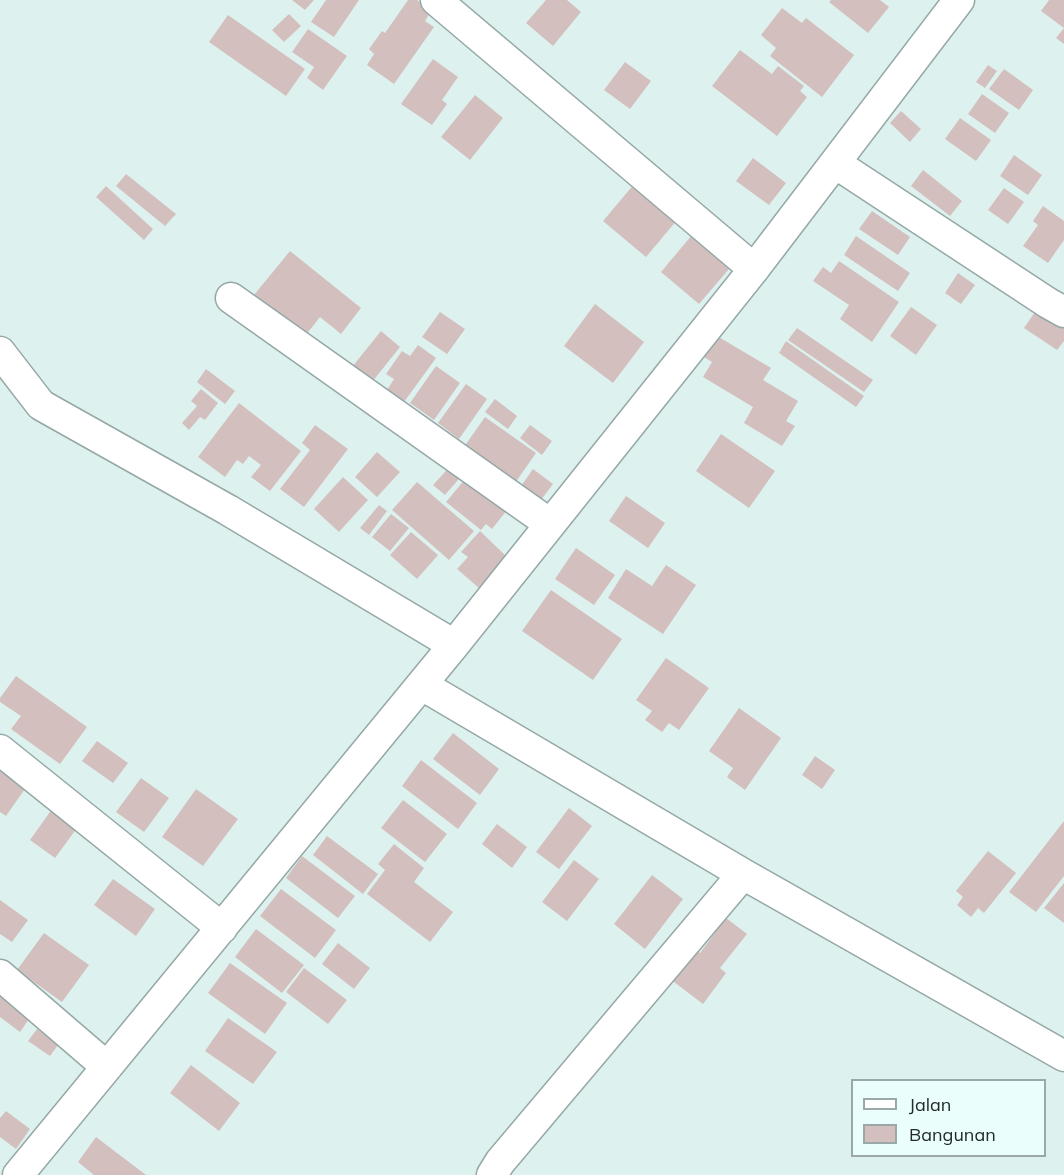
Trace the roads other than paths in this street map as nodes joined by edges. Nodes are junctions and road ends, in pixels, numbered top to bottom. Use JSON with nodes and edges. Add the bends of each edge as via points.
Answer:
{"nodes":[{"id":1,"x":436,"y":0,"type":"edge"},
{"id":2,"x":959,"y":0,"type":"edge"},
{"id":3,"x":835,"y":163,"type":"junction"},
{"id":4,"x":748,"y":264,"type":"junction"},
{"id":5,"x":231,"y":298,"type":"dead end"},
{"id":6,"x":1064,"y":312,"type":"edge"},
{"id":7,"x":0,"y":352,"type":"edge"},
{"id":8,"x":550,"y":524,"type":"junction"},
{"id":9,"x":454,"y":645,"type":"junction"},
{"id":10,"x":422,"y":685,"type":"junction"},
{"id":11,"x":0,"y":750,"type":"edge"},
{"id":12,"x":743,"y":874,"type":"junction"},
{"id":13,"x":222,"y":928,"type":"junction"},
{"id":14,"x":0,"y":975,"type":"edge"},
{"id":15,"x":1064,"y":1056,"type":"edge"},
{"id":16,"x":107,"y":1067,"type":"junction"},
{"id":17,"x":18,"y":1175,"type":"edge"},
{"id":18,"x":492,"y":1175,"type":"edge"}],
"edges":[{"from":1,"to":4,"type":"street"},
{"from":2,"to":3,"type":"street"},
{"from":3,"to":4,"type":"street"},
{"from":3,"to":6,"type":"street"},
{"from":4,"to":8,"type":"street"},
{"from":5,"to":8,"type":"street"},
{"from":7,"to":9,"type":"street","via":[[41,405],[228,510]]},
{"from":8,"to":9,"type":"street"},
{"from":9,"to":10,"type":"street"},
{"from":10,"to":12,"type":"street"},
{"from":10,"to":13,"type":"street"},
{"from":11,"to":13,"type":"street"},
{"from":12,"to":15,"type":"street"},
{"from":12,"to":18,"type":"street"},
{"from":13,"to":16,"type":"street"},
{"from":14,"to":16,"type":"street"},
{"from":16,"to":17,"type":"street"}]}
